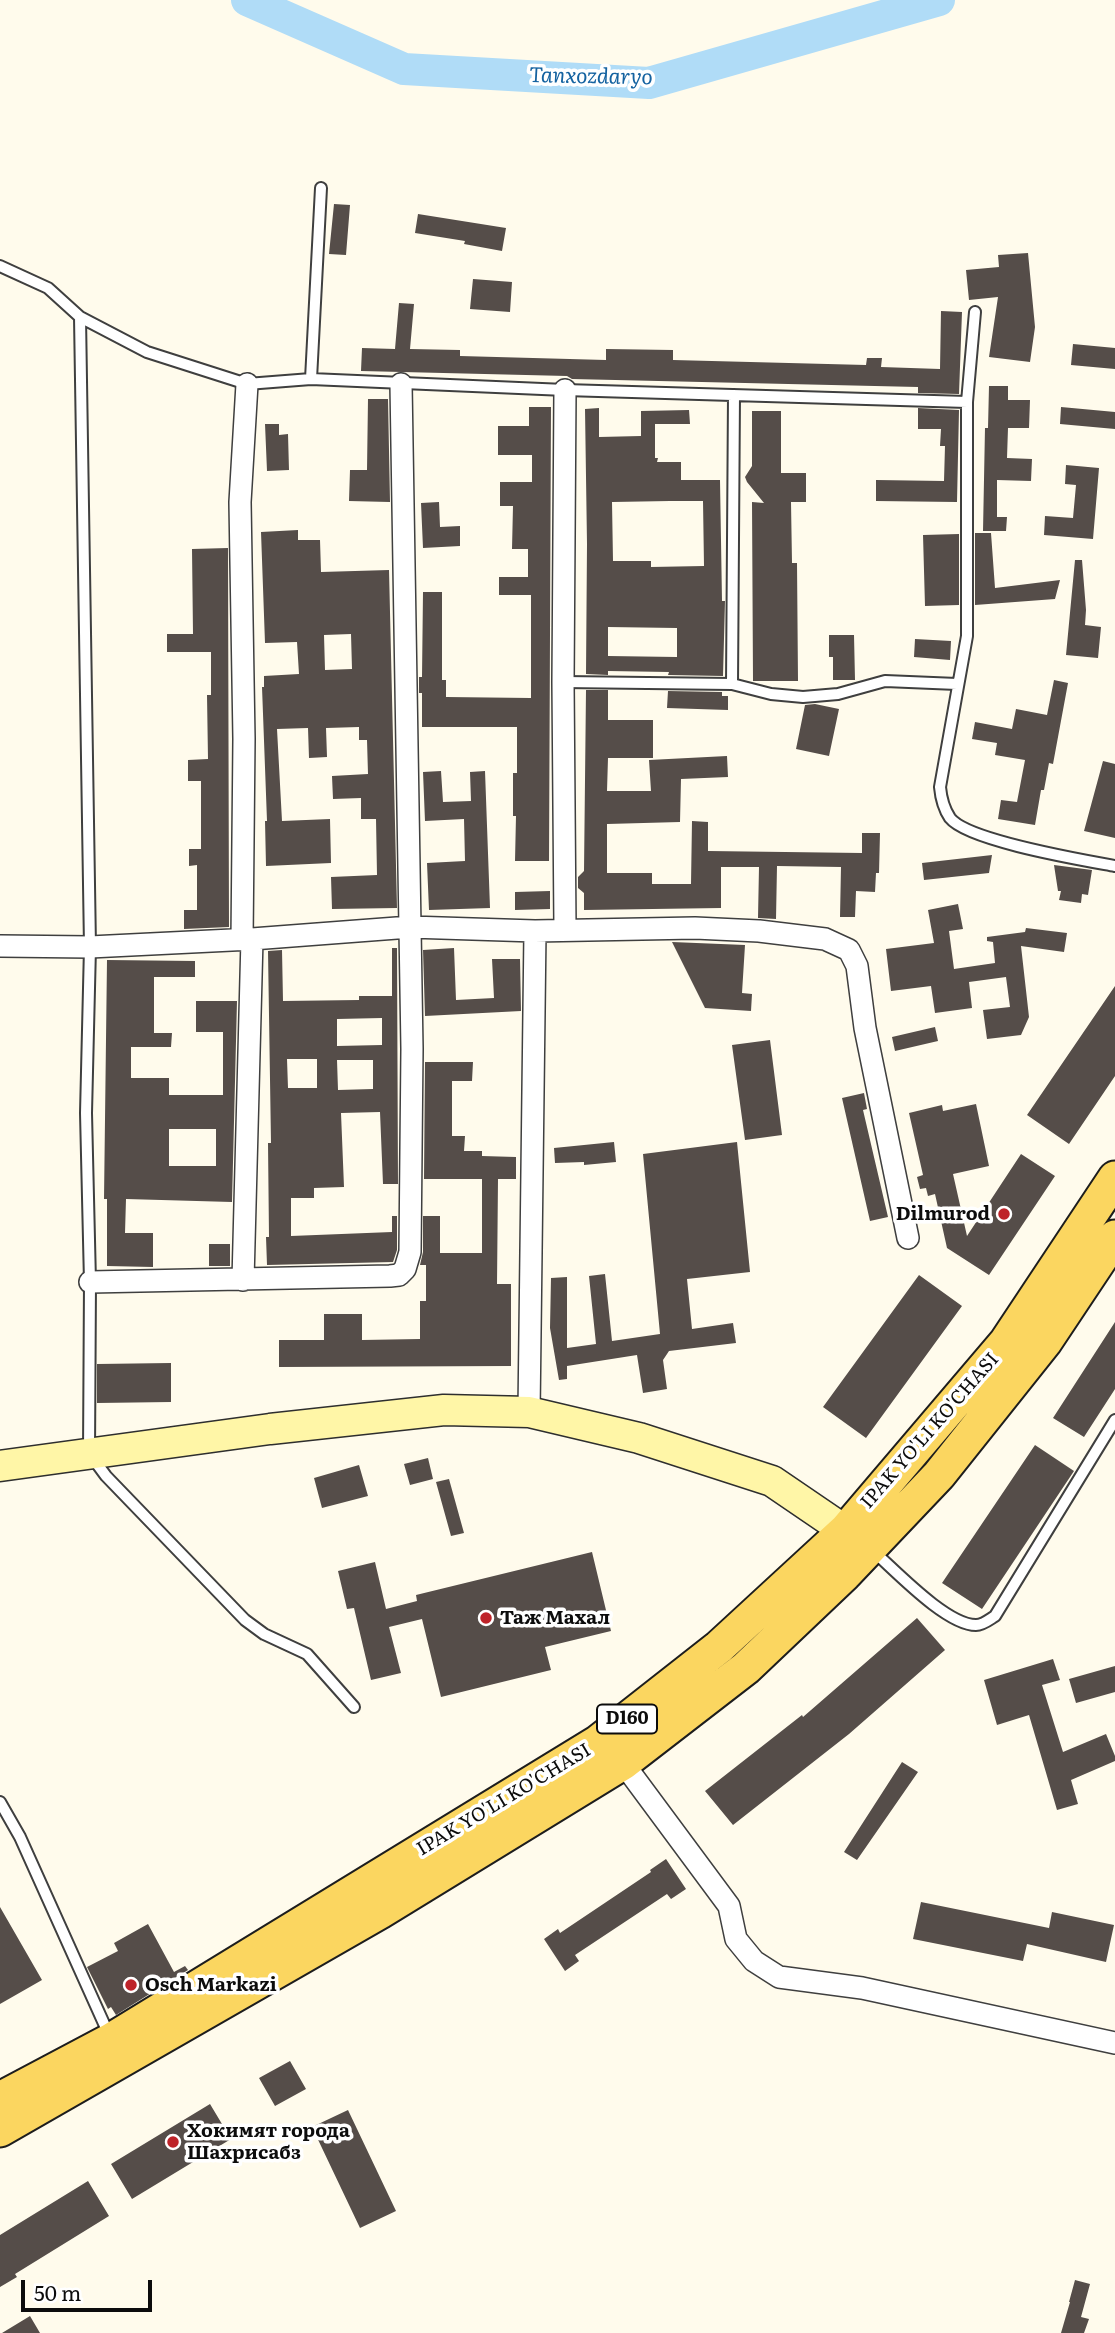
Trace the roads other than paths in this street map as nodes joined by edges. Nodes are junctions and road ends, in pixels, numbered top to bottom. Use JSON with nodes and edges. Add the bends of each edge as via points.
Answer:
{"nodes":[{"id":1,"x":321,"y":188,"type":"dead end"},
{"id":2,"x":0,"y":267,"type":"edge"},
{"id":3,"x":975,"y":312,"type":"dead end"},
{"id":4,"x":79,"y":317,"type":"junction"},
{"id":5,"x":312,"y":379,"type":"junction"},
{"id":6,"x":247,"y":384,"type":"junction"},
{"id":7,"x":401,"y":384,"type":"junction"},
{"id":8,"x":565,"y":390,"type":"junction"},
{"id":9,"x":734,"y":395,"type":"junction"},
{"id":10,"x":967,"y":402,"type":"junction"},
{"id":11,"x":564,"y":682,"type":"junction"},
{"id":12,"x":732,"y":684,"type":"junction"},
{"id":13,"x":957,"y":684,"type":"junction"},
{"id":14,"x":1115,"y":866,"type":"edge"},
{"id":15,"x":410,"y":927,"type":"junction"},
{"id":16,"x":565,"y":929,"type":"junction"},
{"id":17,"x":535,"y":931,"type":"junction"},
{"id":18,"x":247,"y":939,"type":"junction"},
{"id":19,"x":0,"y":946,"type":"edge"},
{"id":20,"x":90,"y":947,"type":"junction"},
{"id":21,"x":1115,"y":1178,"type":"edge"},
{"id":22,"x":1115,"y":1237,"type":"edge"},
{"id":23,"x":908,"y":1238,"type":"dead end"},
{"id":24,"x":243,"y":1280,"type":"junction"},
{"id":25,"x":90,"y":1282,"type":"junction"},
{"id":26,"x":529,"y":1412,"type":"junction"},
{"id":27,"x":1115,"y":1420,"type":"edge"},
{"id":28,"x":89,"y":1453,"type":"junction"},
{"id":29,"x":0,"y":1465,"type":"edge"},
{"id":30,"x":858,"y":1539,"type":"junction"},
{"id":31,"x":354,"y":1707,"type":"dead end"},
{"id":32,"x":623,"y":1763,"type":"junction"},
{"id":33,"x":0,"y":1802,"type":"edge"},
{"id":34,"x":111,"y":2040,"type":"junction"},
{"id":35,"x":1115,"y":2043,"type":"edge"},
{"id":36,"x":0,"y":2099,"type":"edge"},
{"id":37,"x":0,"y":2130,"type":"edge"}],
"edges":[{"from":1,"to":5,"type":"lane"},
{"from":2,"to":4,"type":"lane","via":[[48,288]]},
{"from":3,"to":10,"type":"lane"},
{"from":4,"to":6,"type":"lane","via":[[148,352]]},
{"from":4,"to":20,"type":"lane"},
{"from":5,"to":6,"type":"lane"},
{"from":5,"to":7,"type":"lane"},
{"from":6,"to":18,"type":"street","via":[[240,502]]},
{"from":7,"to":8,"type":"lane"},
{"from":7,"to":15,"type":"street"},
{"from":8,"to":9,"type":"lane"},
{"from":8,"to":11,"type":"street"},
{"from":9,"to":10,"type":"lane"},
{"from":9,"to":12,"type":"lane"},
{"from":10,"to":13,"type":"lane","via":[[967,636]]},
{"from":11,"to":12,"type":"lane"},
{"from":11,"to":16,"type":"street"},
{"from":12,"to":13,"type":"lane","via":[[803,697],[838,694],[885,681]]},
{"from":13,"to":14,"type":"lane","via":[[940,787],[950,818],[970,833]]},
{"from":15,"to":17,"type":"street"},
{"from":15,"to":18,"type":"street"},
{"from":15,"to":24,"type":"street","via":[[412,1163],[410,1252],[405,1269],[390,1276]]},
{"from":16,"to":17,"type":"street"},
{"from":16,"to":23,"type":"street","via":[[759,932],[825,939],[849,950],[857,966],[865,1028]]},
{"from":17,"to":26,"type":"street"},
{"from":18,"to":20,"type":"street"},
{"from":18,"to":24,"type":"street"},
{"from":19,"to":20,"type":"street"},
{"from":20,"to":25,"type":"lane","via":[[86,1114]]},
{"from":21,"to":30,"type":"main road","name":"IPAK YO'LI KO'CHASI","number":"D160","via":[[1006,1342]]},
{"from":22,"to":30,"type":"main road","name":"IPAK YO'LI KO'CHASI","number":"D160","via":[[1045,1342],[939,1475]]},
{"from":24,"to":25,"type":"street"},
{"from":25,"to":28,"type":"lane"},
{"from":26,"to":28,"type":"main road","via":[[444,1410]]},
{"from":26,"to":30,"type":"main road","via":[[639,1438],[772,1481]]},
{"from":27,"to":30,"type":"lane","via":[[996,1616],[985,1622],[977,1625],[948,1616]]},
{"from":28,"to":29,"type":"main road"},
{"from":28,"to":31,"type":"lane","via":[[244,1620],[307,1654]]},
{"from":30,"to":32,"type":"main road","name":"IPAK YO'LI KO'CHASI","number":"D160","via":[[746,1668]]},
{"from":30,"to":34,"type":"main road","name":"IPAK YO'LI KO'CHASI","number":"D160","via":[[598,1742]]},
{"from":32,"to":35,"type":"street","via":[[729,1906],[736,1939],[754,1961],[779,1976],[862,1988]]},
{"from":32,"to":37,"type":"main road","name":"IPAK YO'LI KO'CHASI","number":"D160","via":[[380,1912]]},
{"from":33,"to":34,"type":"lane"},
{"from":34,"to":36,"type":"main road","name":"IPAK YO'LI KO'CHASI","number":"D160"}]}
